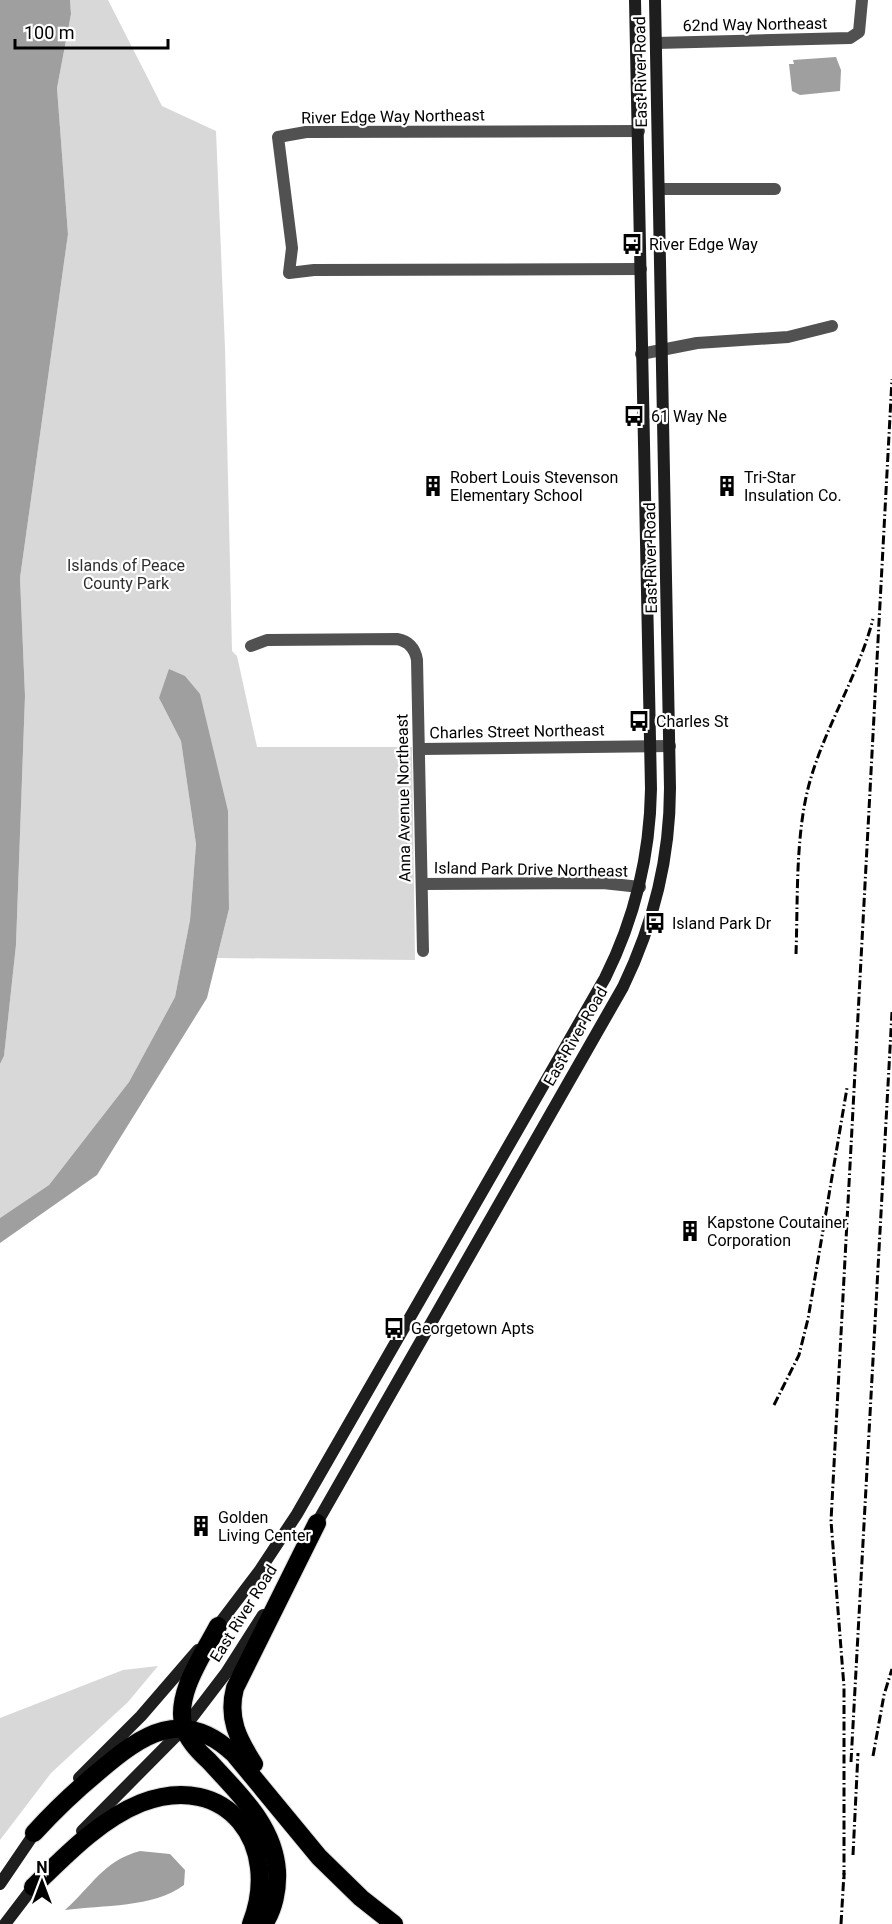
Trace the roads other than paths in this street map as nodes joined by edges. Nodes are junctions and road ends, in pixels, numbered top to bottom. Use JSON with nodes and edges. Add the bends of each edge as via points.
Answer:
{"nodes":[{"id":1,"x":634,"y":0,"type":"edge"},
{"id":2,"x":655,"y":0,"type":"edge"},
{"id":3,"x":862,"y":0,"type":"edge"},
{"id":4,"x":656,"y":43,"type":"junction"},
{"id":5,"x":639,"y":131,"type":"junction"},
{"id":6,"x":659,"y":189,"type":"junction"},
{"id":7,"x":775,"y":189,"type":"dead end"},
{"id":8,"x":641,"y":269,"type":"junction"},
{"id":9,"x":832,"y":326,"type":"dead end"},
{"id":10,"x":663,"y":350,"type":"junction"},
{"id":11,"x":641,"y":354,"type":"junction"},
{"id":12,"x":251,"y":646,"type":"dead end"},
{"id":13,"x":650,"y":746,"type":"junction"},
{"id":14,"x":670,"y":746,"type":"junction"},
{"id":15,"x":420,"y":749,"type":"junction"},
{"id":16,"x":422,"y":885,"type":"junction"},
{"id":17,"x":639,"y":887,"type":"junction"},
{"id":18,"x":423,"y":951,"type":"dead end"},
{"id":19,"x":317,"y":1523,"type":"junction"},
{"id":20,"x":218,"y":1626,"type":"junction"},
{"id":21,"x":184,"y":1728,"type":"junction"},
{"id":22,"x":288,"y":1819,"type":"junction"},
{"id":23,"x":34,"y":1833,"type":"junction"},
{"id":24,"x":0,"y":1884,"type":"edge"},
{"id":25,"x":33,"y":1887,"type":"junction"},
{"id":26,"x":5,"y":1924,"type":"edge"},
{"id":27,"x":251,"y":1924,"type":"edge"},
{"id":28,"x":264,"y":1924,"type":"edge"},
{"id":29,"x":394,"y":1924,"type":"edge"}],
"edges":[{"from":1,"to":5,"type":"main road","name":"East River Road"},
{"from":2,"to":4,"type":"main road","name":"East River Road"},
{"from":3,"to":4,"type":"street","name":"62nd Way Northeast","via":[[856,36]]},
{"from":4,"to":6,"type":"main road","name":"East River Road"},
{"from":5,"to":8,"type":"main road","name":"East River Road"},
{"from":5,"to":8,"type":"street","name":"River Edge Way Northeast","via":[[306,132],[278,137],[292,248],[288,273]]},
{"from":6,"to":7,"type":"street"},
{"from":6,"to":10,"type":"main road","name":"East River Road"},
{"from":8,"to":11,"type":"main road","name":"East River Road"},
{"from":9,"to":10,"type":"street","via":[[788,337],[697,343]]},
{"from":10,"to":11,"type":"street"},
{"from":10,"to":14,"type":"main road","name":"East River Road"},
{"from":11,"to":13,"type":"main road","name":"East River Road"},
{"from":12,"to":15,"type":"street","name":"Anna Avenue Northeast","via":[[267,640],[397,639],[411,646],[417,660]]},
{"from":13,"to":14,"type":"street","name":"Charles Street Northeast"},
{"from":13,"to":15,"type":"street","name":"Charles Street Northeast"},
{"from":13,"to":17,"type":"main road","name":"East River Road","via":[[651,814],[648,851]]},
{"from":14,"to":19,"type":"main road","name":"East River Road","via":[[666,857],[661,888],[639,954]]},
{"from":15,"to":16,"type":"street","name":"Anna Avenue Northeast"},
{"from":16,"to":17,"type":"street","name":"Island Park Drive Northeast","via":[[603,883]]},
{"from":16,"to":18,"type":"street","name":"Anna Avenue Northeast"},
{"from":17,"to":20,"type":"main road","name":"East River Road","via":[[620,948],[599,988],[295,1516]]},
{"from":19,"to":21,"type":"main road","name":"East River Road","via":[[233,1662]]},
{"from":19,"to":22,"type":"highway","via":[[239,1677],[231,1704],[241,1743]]},
{"from":20,"to":21,"type":"highway","via":[[186,1693]]},
{"from":20,"to":23,"type":"main road","name":"East River Road","via":[[141,1716],[66,1792]]},
{"from":21,"to":22,"type":"highway","via":[[204,1732],[225,1745]]},
{"from":21,"to":23,"type":"highway","via":[[155,1732],[128,1748],[66,1800]]},
{"from":21,"to":25,"type":"main road","name":"East River Road","via":[[72,1841]]},
{"from":21,"to":28,"type":"highway","via":[[251,1808],[270,1837],[277,1886]]},
{"from":22,"to":29,"type":"highway","via":[[340,1878]]},
{"from":23,"to":24,"type":"main road","name":"East River Road"},
{"from":25,"to":26,"type":"main road","name":"East River Road"},
{"from":25,"to":27,"type":"highway","via":[[73,1848],[125,1811],[168,1796],[197,1798],[220,1805],[255,1846],[261,1885]]}]}
